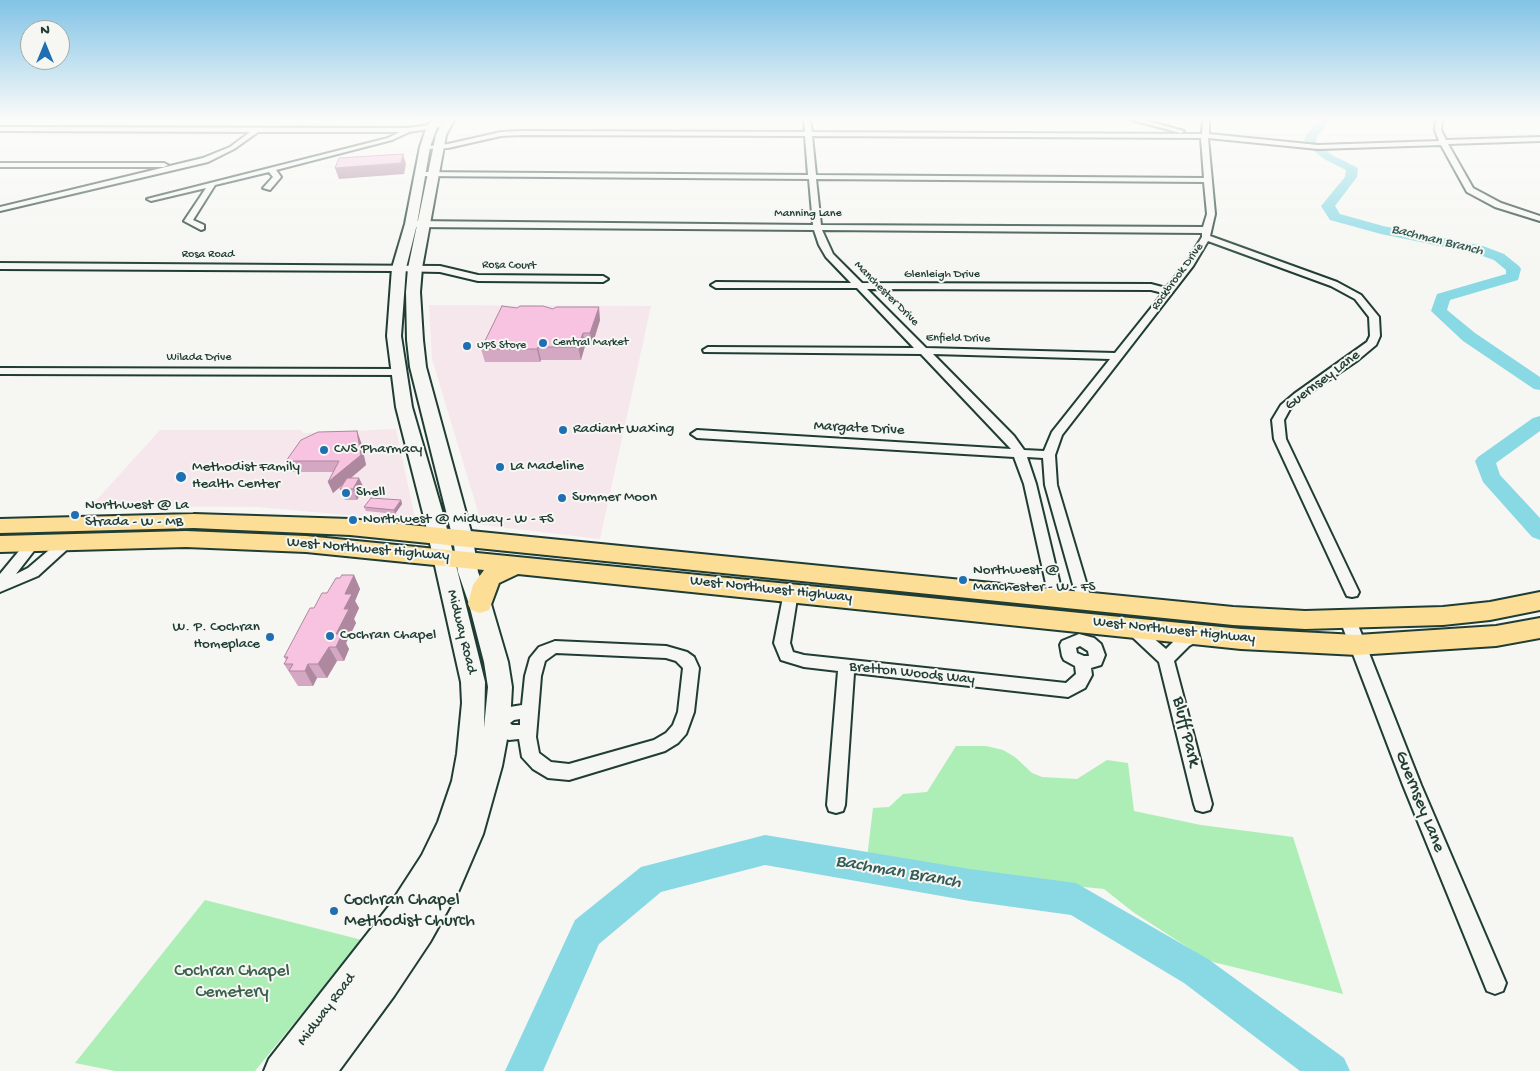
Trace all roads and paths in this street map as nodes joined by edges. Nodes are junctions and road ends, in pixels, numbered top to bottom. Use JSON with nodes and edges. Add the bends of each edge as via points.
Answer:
{"nodes":[{"id":1,"x":166,"y":170,"type":"edge"},
{"id":2,"x":272,"y":170,"type":"joint"},
{"id":3,"x":419,"y":170,"type":"edge"},
{"id":4,"x":434,"y":170,"type":"edge"},
{"id":5,"x":811,"y":170,"type":"edge"},
{"id":6,"x":1207,"y":170,"type":"edge"},
{"id":7,"x":1459,"y":170,"type":"edge"},
{"id":8,"x":433,"y":173,"type":"junction"},
{"id":9,"x":418,"y":174,"type":"junction"},
{"id":10,"x":812,"y":176,"type":"junction"},
{"id":11,"x":1208,"y":180,"type":"junction"},
{"id":12,"x":212,"y":184,"type":"junction"},
{"id":13,"x":267,"y":188,"type":"dead end"},
{"id":14,"x":150,"y":199,"type":"dead end"},
{"id":15,"x":0,"y":209,"type":"edge"},
{"id":16,"x":1540,"y":219,"type":"edge"},
{"id":17,"x":411,"y":224,"type":"junction"},
{"id":18,"x":425,"y":224,"type":"junction"},
{"id":19,"x":201,"y":227,"type":"dead end"},
{"id":20,"x":817,"y":227,"type":"junction"},
{"id":21,"x":1206,"y":234,"type":"junction"},
{"id":22,"x":0,"y":266,"type":"edge"},
{"id":23,"x":399,"y":268,"type":"junction"},
{"id":24,"x":415,"y":268,"type":"junction"},
{"id":25,"x":603,"y":279,"type":"dead end"},
{"id":26,"x":716,"y":285,"type":"dead end"},
{"id":27,"x":861,"y":287,"type":"junction"},
{"id":28,"x":1168,"y":291,"type":"junction"},
{"id":29,"x":708,"y":350,"type":"dead end"},
{"id":30,"x":924,"y":351,"type":"junction"},
{"id":31,"x":1118,"y":356,"type":"junction"},
{"id":32,"x":418,"y":367,"type":"junction"},
{"id":33,"x":0,"y":371,"type":"edge"},
{"id":34,"x":398,"y":372,"type":"junction"},
{"id":35,"x":433,"y":428,"type":"junction"},
{"id":36,"x":410,"y":433,"type":"junction"},
{"id":37,"x":697,"y":434,"type":"dead end"},
{"id":38,"x":1019,"y":452,"type":"junction"},
{"id":39,"x":1049,"y":455,"type":"junction"},
{"id":40,"x":194,"y":521,"type":"junction"},
{"id":41,"x":49,"y":525,"type":"junction"},
{"id":42,"x":0,"y":526,"type":"edge"},
{"id":43,"x":99,"y":541,"type":"junction"},
{"id":44,"x":67,"y":542,"type":"junction"},
{"id":45,"x":33,"y":543,"type":"junction"},
{"id":46,"x":0,"y":544,"type":"edge"},
{"id":47,"x":452,"y":548,"type":"junction"},
{"id":48,"x":524,"y":565,"type":"junction"},
{"id":49,"x":0,"y":585,"type":"edge"},
{"id":50,"x":791,"y":592,"type":"junction"},
{"id":51,"x":1352,"y":592,"type":"dead end"},
{"id":52,"x":1056,"y":597,"type":"junction"},
{"id":53,"x":1539,"y":601,"type":"edge"},
{"id":54,"x":480,"y":604,"type":"junction"},
{"id":55,"x":1079,"y":620,"type":"junction"},
{"id":56,"x":1348,"y":620,"type":"junction"},
{"id":57,"x":1131,"y":627,"type":"junction"},
{"id":58,"x":1539,"y":629,"type":"edge"},
{"id":59,"x":1198,"y":634,"type":"junction"},
{"id":60,"x":1358,"y":645,"type":"junction"},
{"id":61,"x":1166,"y":660,"type":"junction"},
{"id":62,"x":846,"y":667,"type":"junction"},
{"id":63,"x":529,"y":711,"type":"junction"},
{"id":64,"x":486,"y":724,"type":"junction"},
{"id":65,"x":527,"y":731,"type":"junction"},
{"id":66,"x":1203,"y":804,"type":"dead end"},
{"id":67,"x":836,"y":805,"type":"dead end"},
{"id":68,"x":1495,"y":983,"type":"dead end"},
{"id":69,"x":281,"y":1071,"type":"edge"},
{"id":70,"x":318,"y":1071,"type":"edge"}],
"edges":[{"from":1,"to":15,"type":"street"},
{"from":2,"to":12,"type":"street"},
{"from":2,"to":13,"type":"street","via":[[276,177]]},
{"from":3,"to":9,"type":"main road","name":"Midway Road"},
{"from":4,"to":8,"type":"main road","name":"Midway Road"},
{"from":5,"to":10,"type":"street","name":"Manchester Drive"},
{"from":6,"to":11,"type":"street","name":"Rockbrook Drive"},
{"from":7,"to":16,"type":"street","via":[[1470,190],[1498,206]]},
{"from":8,"to":9,"type":"street"},
{"from":8,"to":10,"type":"street"},
{"from":8,"to":18,"type":"main road","name":"Midway Road"},
{"from":9,"to":17,"type":"main road","name":"Midway Road"},
{"from":10,"to":11,"type":"street"},
{"from":10,"to":20,"type":"street","name":"Manchester Drive"},
{"from":11,"to":21,"type":"street","name":"Rockbrook Drive","via":[[1211,214]]},
{"from":12,"to":14,"type":"street"},
{"from":12,"to":19,"type":"street","via":[[188,220]]},
{"from":17,"to":18,"type":"street","name":"Manning Lane"},
{"from":17,"to":23,"type":"main road","name":"Midway Road"},
{"from":18,"to":20,"type":"street","name":"Manning Lane"},
{"from":18,"to":24,"type":"main road","name":"Midway Road"},
{"from":20,"to":21,"type":"street","name":"Manning Lane"},
{"from":20,"to":27,"type":"street","name":"Manchester Drive","via":[[829,255]]},
{"from":21,"to":28,"type":"street","name":"Rockbrook Drive","via":[[1190,264]]},
{"from":21,"to":51,"type":"street","name":"Guernsey Lane","via":[[1334,284],[1358,297],[1374,317],[1372,343],[1298,396],[1285,407],[1278,420],[1280,439]]},
{"from":22,"to":23,"type":"street","name":"Rosa Road"},
{"from":23,"to":24,"type":"street","name":"Rosa Road"},
{"from":23,"to":34,"type":"main road","name":"Midway Road","via":[[394,317]]},
{"from":24,"to":25,"type":"street","name":"Rosa Court","via":[[440,269],[478,278]]},
{"from":24,"to":32,"type":"main road","name":"Midway Road","via":[[413,317]]},
{"from":26,"to":27,"type":"street","name":"Glenleigh Drive"},
{"from":27,"to":28,"type":"street","name":"Glenleigh Drive","via":[[1151,287]]},
{"from":27,"to":30,"type":"street","name":"Manchester Drive"},
{"from":28,"to":31,"type":"street","name":"Rockbrook Drive"},
{"from":29,"to":30,"type":"street","name":"Enfield Drive"},
{"from":30,"to":31,"type":"street","name":"Enfield Drive"},
{"from":30,"to":38,"type":"street","name":"Manchester Drive","via":[[995,421]]},
{"from":31,"to":39,"type":"street","name":"Rockbrook Drive","via":[[1056,435]]},
{"from":32,"to":34,"type":"main road"},
{"from":32,"to":35,"type":"main road","name":"Midway Road"},
{"from":33,"to":34,"type":"street","name":"Wilada Drive"},
{"from":34,"to":36,"type":"main road","name":"Midway Road"},
{"from":35,"to":36,"type":"main road"},
{"from":35,"to":47,"type":"main road","name":"Midway Road"},
{"from":36,"to":47,"type":"main road","name":"Midway Road"},
{"from":37,"to":38,"type":"street","name":"Margate Drive","via":[[848,445]]},
{"from":38,"to":39,"type":"street"},
{"from":38,"to":52,"type":"street","via":[[1030,484]]},
{"from":39,"to":55,"type":"street","name":"Rockbrook Drive","via":[[1051,485]]},
{"from":40,"to":41,"type":"main road","name":"West Northwest Highway"},
{"from":40,"to":43,"type":"main road","via":[[181,529],[126,534]]},
{"from":40,"to":47,"type":"main road","name":"West Northwest Highway","via":[[286,523]]},
{"from":41,"to":42,"type":"main road","name":"West Northwest Highway"},
{"from":41,"to":45,"type":"main road"},
{"from":43,"to":44,"type":"main road","name":"West Northwest Highway"},
{"from":43,"to":47,"type":"main road","name":"West Northwest Highway","via":[[245,540]]},
{"from":44,"to":45,"type":"main road","name":"West Northwest Highway"},
{"from":44,"to":49,"type":"street","via":[[33,572]]},
{"from":45,"to":46,"type":"main road","name":"West Northwest Highway"},
{"from":45,"to":49,"type":"street"},
{"from":47,"to":48,"type":"main road","name":"West Northwest Highway"},
{"from":47,"to":52,"type":"main road","name":"West Northwest Highway"},
{"from":47,"to":54,"type":"main road","name":"Midway Road","via":[[468,572]]},
{"from":47,"to":64,"type":"main road","name":"Midway Road","via":[[473,682]]},
{"from":48,"to":50,"type":"main road","name":"West Northwest Highway"},
{"from":48,"to":54,"type":"main road","via":[[502,570],[491,577],[485,585]]},
{"from":50,"to":55,"type":"main road","name":"West Northwest Highway"},
{"from":50,"to":62,"type":"street","name":"Bretton Woods Way","via":[[782,643],[787,656]]},
{"from":52,"to":55,"type":"main road"},
{"from":53,"to":56,"type":"main road","name":"West Northwest Highway","via":[[1443,616]]},
{"from":54,"to":64,"type":"main road","name":"Midway Road","via":[[500,687]]},
{"from":55,"to":56,"type":"main road","name":"West Northwest Highway","via":[[1233,616]]},
{"from":55,"to":57,"type":"main road","name":"West Northwest Highway"},
{"from":55,"to":62,"type":"street","name":"Bretton Woods Way","via":[[1068,652],[1082,663],[1084,675],[1068,690]]},
{"from":56,"to":60,"type":"street","name":"Guernsey Lane"},
{"from":57,"to":59,"type":"main road","name":"West Northwest Highway"},
{"from":57,"to":61,"type":"street"},
{"from":58,"to":60,"type":"main road","name":"West Northwest Highway","via":[[1463,640]]},
{"from":59,"to":60,"type":"main road","name":"West Northwest Highway"},
{"from":59,"to":61,"type":"street","via":[[1184,642]]},
{"from":60,"to":68,"type":"street","name":"Guernsey Lane","via":[[1412,785]]},
{"from":61,"to":66,"type":"street","name":"Bluff Park"},
{"from":62,"to":67,"type":"street"},
{"from":63,"to":64,"type":"street","via":[[510,712]]},
{"from":63,"to":65,"type":"street"},
{"from":63,"to":65,"type":"street","via":[[538,658],[555,647],[666,652],[681,656],[691,668],[686,712],[680,729],[659,746],[569,772],[548,770],[531,756]]},
{"from":64,"to":65,"type":"street","via":[[509,733]]},
{"from":64,"to":69,"type":"main road","name":"Midway Road","via":[[451,825],[432,865],[399,916]]},
{"from":64,"to":70,"type":"main road","name":"Midway Road","via":[[490,766],[469,834],[449,880],[383,984]]}]}
